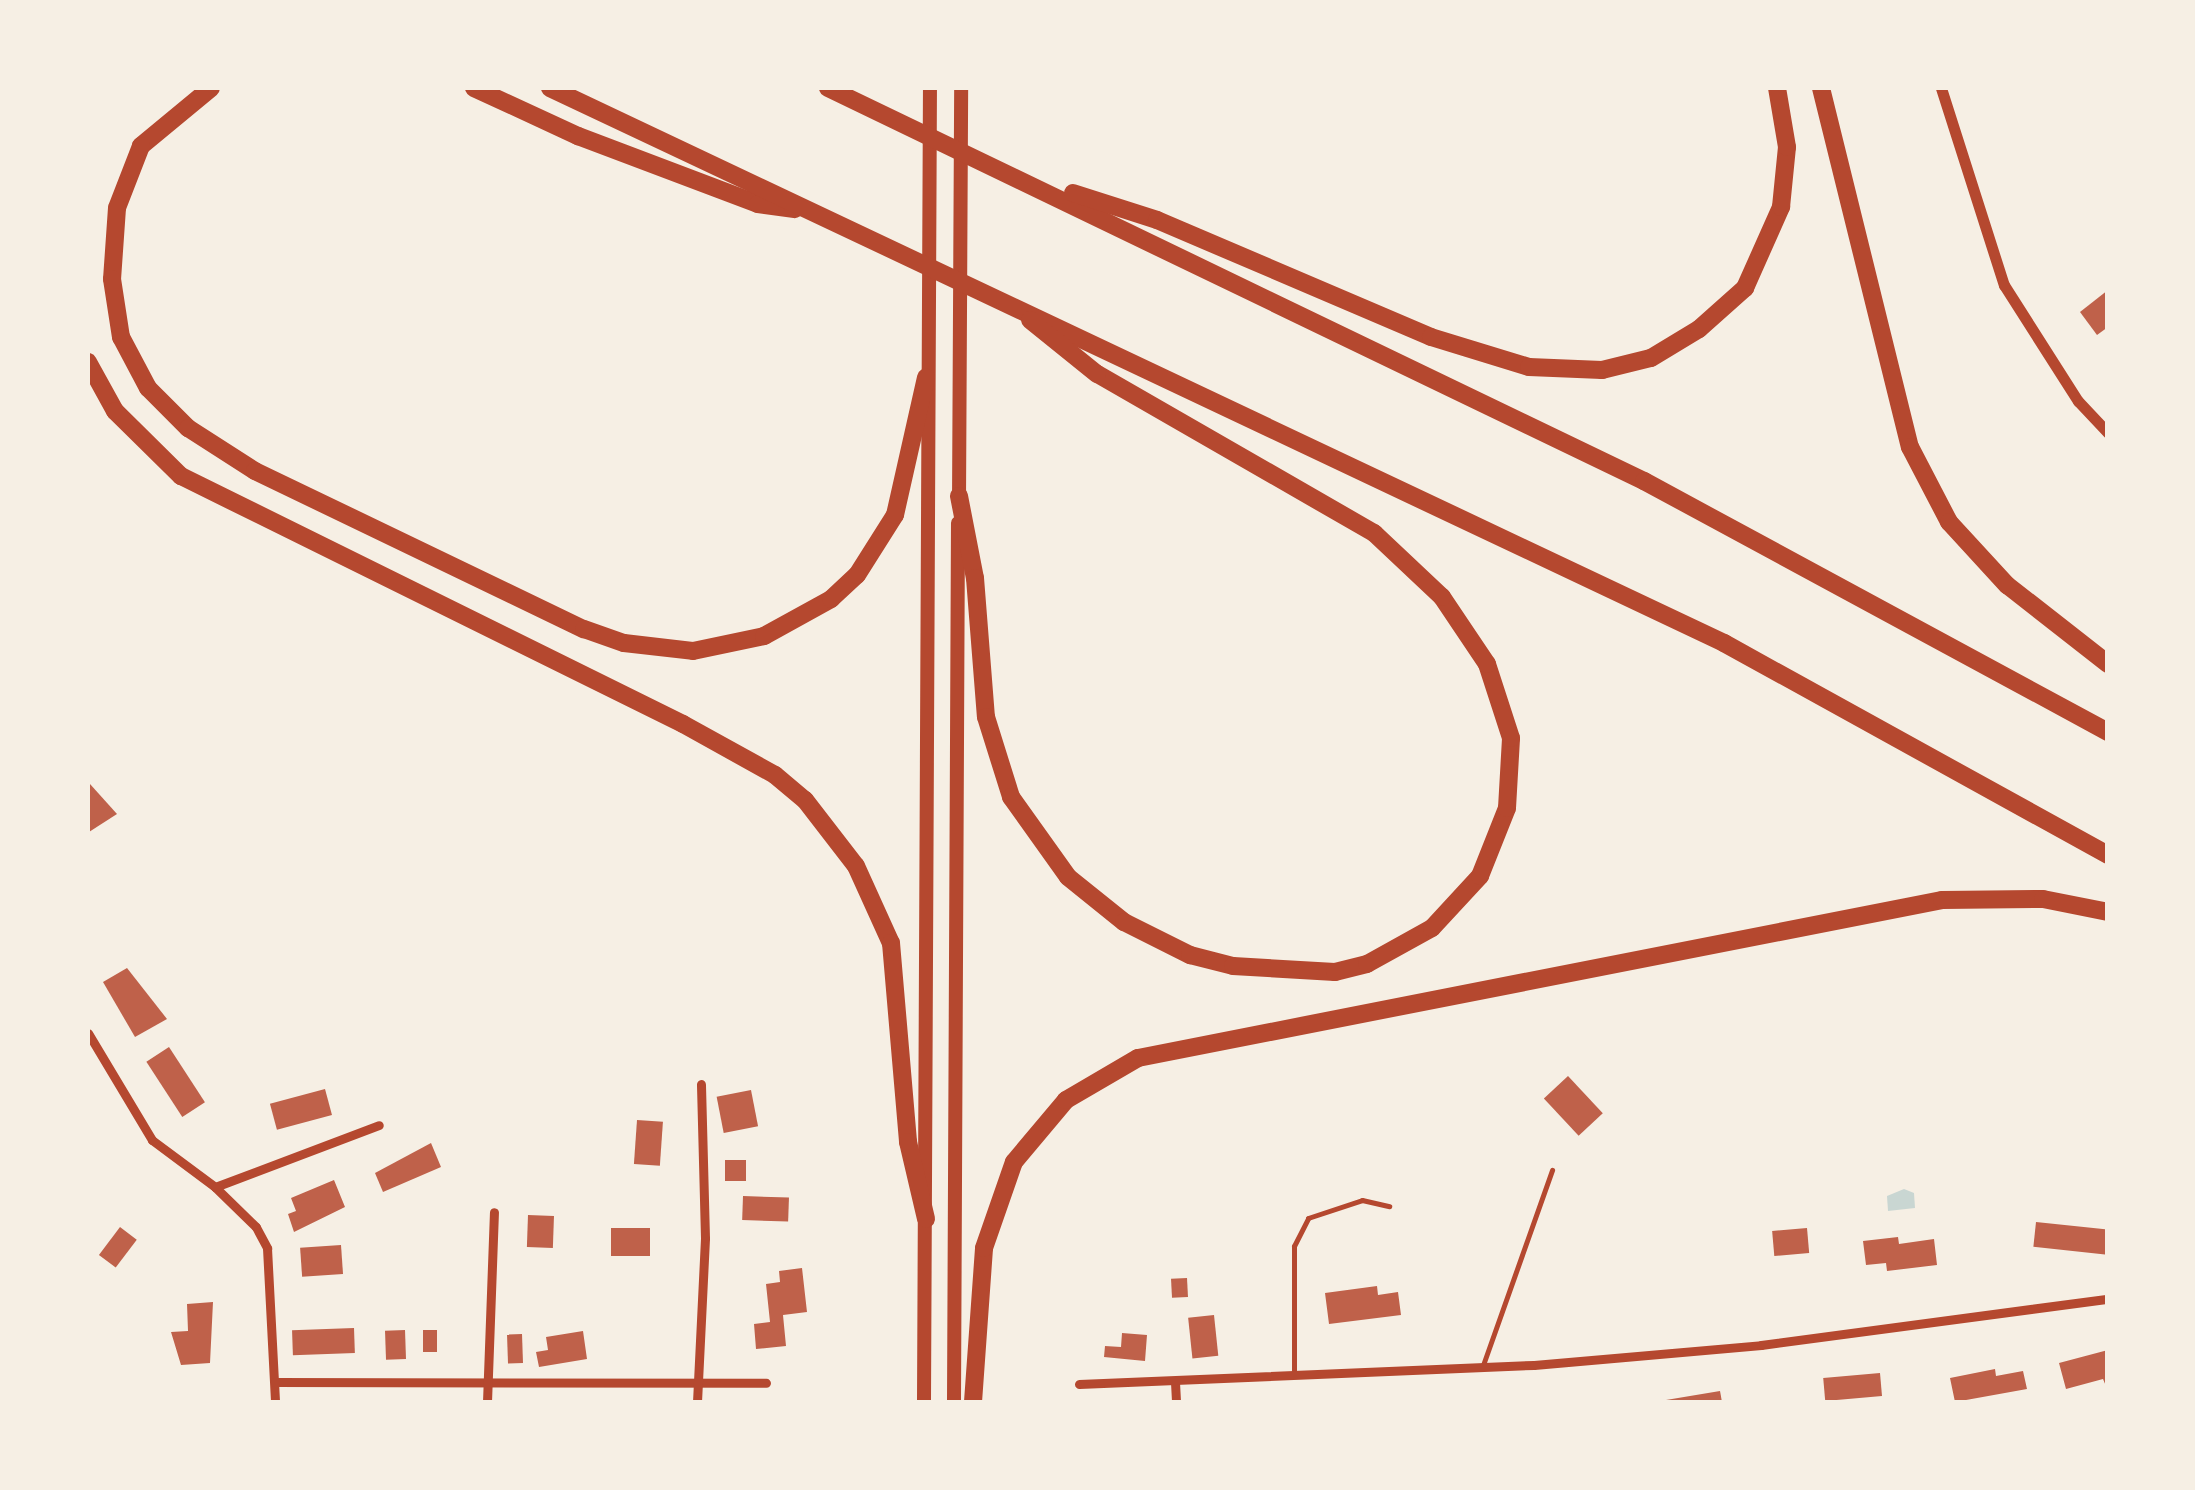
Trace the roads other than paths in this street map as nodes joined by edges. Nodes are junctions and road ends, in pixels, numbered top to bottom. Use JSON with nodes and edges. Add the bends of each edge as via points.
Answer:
{"nodes":[{"id":1,"x":211,"y":88,"type":"edge"},
{"id":2,"x":474,"y":88,"type":"edge"},
{"id":3,"x":550,"y":88,"type":"edge"},
{"id":4,"x":828,"y":88,"type":"edge"},
{"id":5,"x":854,"y":88,"type":"edge"},
{"id":6,"x":930,"y":88,"type":"edge"},
{"id":7,"x":961,"y":88,"type":"edge"},
{"id":8,"x":1776,"y":88,"type":"edge"},
{"id":9,"x":1821,"y":88,"type":"edge"},
{"id":10,"x":1941,"y":88,"type":"edge"},
{"id":11,"x":885,"y":112,"type":"junction"},
{"id":12,"x":1007,"y":171,"type":"junction"},
{"id":13,"x":814,"y":211,"type":"junction"},
{"id":14,"x":1006,"y":302,"type":"junction"},
{"id":15,"x":88,"y":362,"type":"edge"},
{"id":16,"x":926,"y":377,"type":"junction"},
{"id":17,"x":2108,"y":433,"type":"edge"},
{"id":18,"x":959,"y":496,"type":"junction"},
{"id":19,"x":2108,"y":664,"type":"edge"},
{"id":20,"x":2108,"y":732,"type":"edge"},
{"id":21,"x":2108,"y":855,"type":"edge"},
{"id":22,"x":2108,"y":912,"type":"edge"},
{"id":23,"x":88,"y":1033,"type":"edge"},
{"id":24,"x":701,"y":1084,"type":"dead end"},
{"id":25,"x":379,"y":1125,"type":"dead end"},
{"id":26,"x":1552,"y":1170,"type":"dead end"},
{"id":27,"x":215,"y":1186,"type":"junction"},
{"id":28,"x":1389,"y":1206,"type":"dead end"},
{"id":29,"x":494,"y":1212,"type":"dead end"},
{"id":30,"x":926,"y":1219,"type":"junction"},
{"id":31,"x":2108,"y":1300,"type":"edge"},
{"id":32,"x":1482,"y":1368,"type":"junction"},
{"id":33,"x":1294,"y":1376,"type":"junction"},
{"id":34,"x":275,"y":1382,"type":"junction"},
{"id":35,"x":1175,"y":1382,"type":"junction"},
{"id":36,"x":766,"y":1383,"type":"dead end"},
{"id":37,"x":487,"y":1384,"type":"junction"},
{"id":38,"x":1079,"y":1384,"type":"dead end"},
{"id":39,"x":698,"y":1386,"type":"junction"},
{"id":40,"x":274,"y":1402,"type":"edge"},
{"id":41,"x":487,"y":1402,"type":"edge"},
{"id":42,"x":697,"y":1402,"type":"edge"},
{"id":43,"x":924,"y":1402,"type":"edge"},
{"id":44,"x":954,"y":1402,"type":"edge"},
{"id":45,"x":973,"y":1402,"type":"edge"},
{"id":46,"x":1176,"y":1402,"type":"edge"}],
"edges":[{"from":1,"to":16,"type":"highway","via":[[141,146],[116,208],[112,279],[121,337],[148,388],[188,428],[254,470],[584,629],[624,643],[693,651],[764,636],[830,599],[868,560],[894,515]]},
{"from":2,"to":13,"type":"highway","via":[[578,136],[758,204]]},
{"from":3,"to":13,"type":"highway"},
{"from":4,"to":11,"type":"highway"},
{"from":5,"to":11,"type":"highway"},
{"from":6,"to":16,"type":"main road"},
{"from":7,"to":18,"type":"main road"},
{"from":8,"to":12,"type":"highway","via":[[1787,147],[1781,207],[1745,288],[1699,329],[1652,358],[1602,370],[1529,367],[1431,337],[1158,220]]},
{"from":9,"to":19,"type":"highway","via":[[1910,446],[1949,522],[2007,585]]},
{"from":10,"to":17,"type":"street","via":[[2004,285],[2078,401]]},
{"from":11,"to":12,"type":"highway"},
{"from":12,"to":20,"type":"highway","via":[[1644,481]]},
{"from":13,"to":14,"type":"highway"},
{"from":14,"to":18,"type":"highway","via":[[1097,374],[1374,533],[1442,597],[1487,664],[1510,738],[1507,808],[1480,876],[1432,928],[1367,964],[1334,972],[1233,966],[1190,955],[1124,922],[1044,850],[1006,784],[986,716]]},
{"from":14,"to":21,"type":"highway","via":[[1724,643]]},
{"from":15,"to":30,"type":"highway","via":[[115,412],[181,476],[682,724],[775,775],[805,800],[856,866],[892,943],[908,1142]]},
{"from":16,"to":30,"type":"main road"},
{"from":18,"to":44,"type":"main road"},
{"from":22,"to":45,"type":"highway","via":[[2043,899],[1942,900],[1138,1058],[1066,1100],[1014,1162],[984,1248]]},
{"from":23,"to":27,"type":"street","via":[[152,1140]]},
{"from":24,"to":39,"type":"street"},
{"from":25,"to":27,"type":"street"},
{"from":26,"to":32,"type":"lane"},
{"from":27,"to":34,"type":"street","via":[[267,1248]]},
{"from":28,"to":33,"type":"lane","via":[[1362,1200],[1308,1218],[1294,1246]]},
{"from":29,"to":37,"type":"street"},
{"from":30,"to":43,"type":"main road"},
{"from":31,"to":32,"type":"street","via":[[1760,1345]]},
{"from":32,"to":33,"type":"street"},
{"from":33,"to":35,"type":"street"},
{"from":34,"to":37,"type":"street"},
{"from":34,"to":40,"type":"street"},
{"from":35,"to":38,"type":"street"},
{"from":35,"to":46,"type":"street"},
{"from":36,"to":39,"type":"street"},
{"from":37,"to":39,"type":"street"},
{"from":37,"to":41,"type":"street"},
{"from":39,"to":42,"type":"street"}]}
